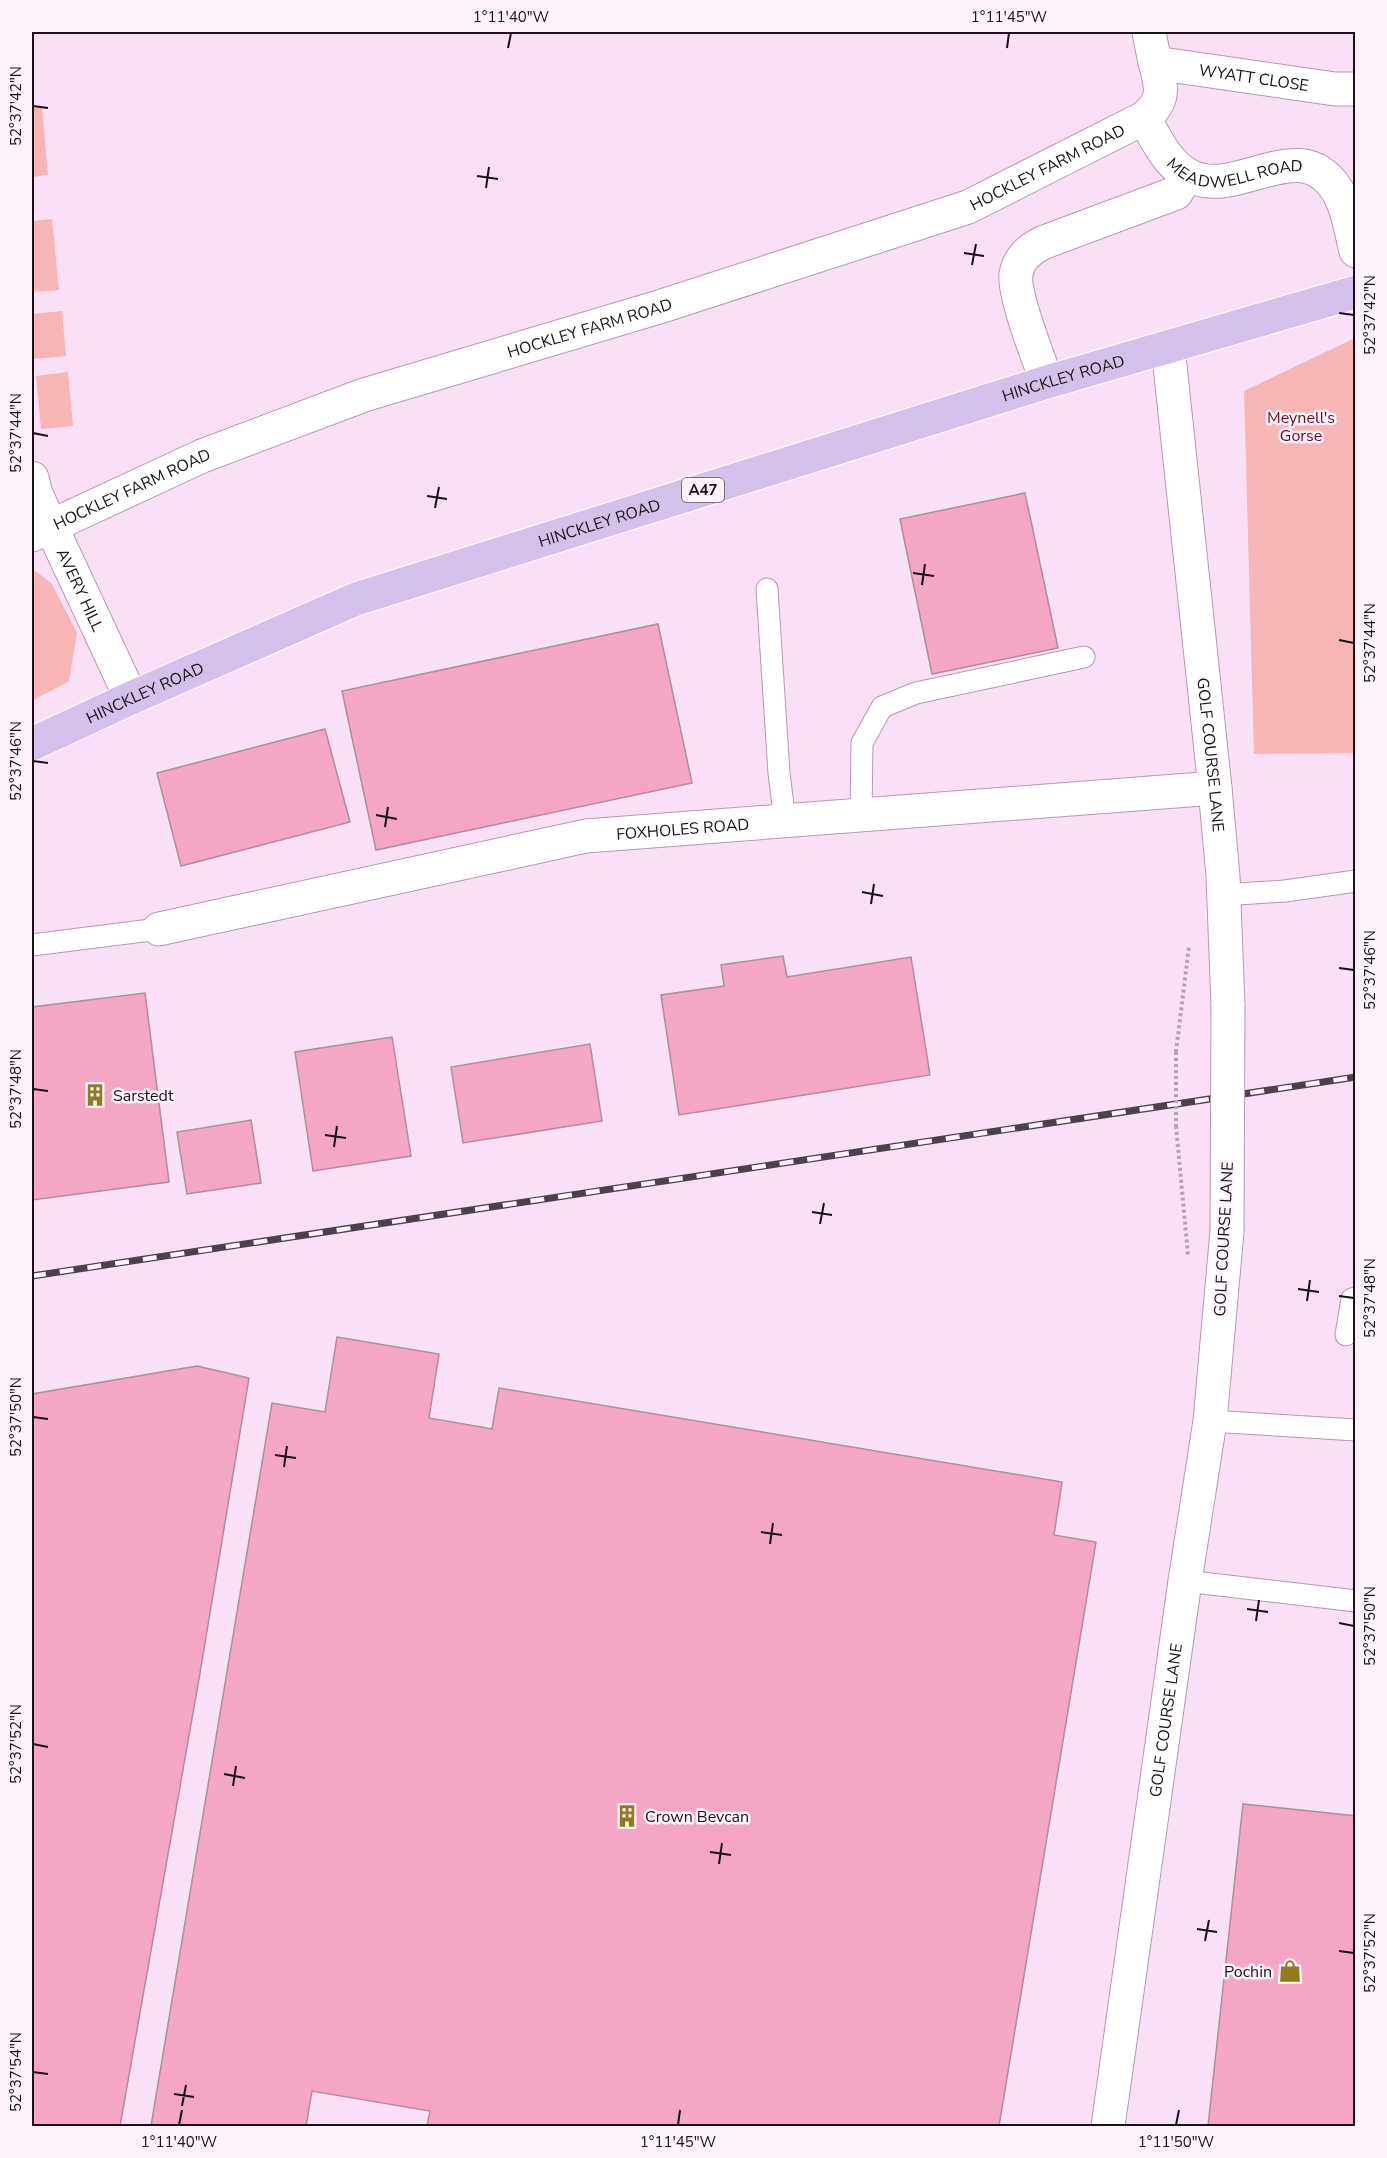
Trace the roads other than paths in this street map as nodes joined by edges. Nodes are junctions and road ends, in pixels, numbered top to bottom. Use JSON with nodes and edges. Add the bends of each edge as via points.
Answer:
{"nodes":[{"id":1,"x":1149,"y":32,"type":"edge"},
{"id":2,"x":1155,"y":63,"type":"junction"},
{"id":3,"x":1356,"y":89,"type":"edge"},
{"id":4,"x":1144,"y":118,"type":"junction"},
{"id":5,"x":1187,"y":175,"type":"junction"},
{"id":6,"x":1356,"y":251,"type":"edge"},
{"id":7,"x":1356,"y":292,"type":"edge"},
{"id":8,"x":1168,"y":347,"type":"junction"},
{"id":9,"x":1047,"y":382,"type":"junction"},
{"id":10,"x":32,"y":478,"type":"edge"},
{"id":11,"x":41,"y":530,"type":"edge"},
{"id":12,"x":767,"y":589,"type":"dead end"},
{"id":13,"x":1084,"y":657,"type":"dead end"},
{"id":14,"x":131,"y":698,"type":"junction"},
{"id":15,"x":32,"y":744,"type":"edge"},
{"id":16,"x":1215,"y":788,"type":"junction"},
{"id":17,"x":861,"y":815,"type":"junction"},
{"id":18,"x":785,"y":821,"type":"junction"},
{"id":19,"x":1356,"y":881,"type":"edge"},
{"id":20,"x":1224,"y":895,"type":"junction"},
{"id":21,"x":159,"y":929,"type":"joint"},
{"id":22,"x":32,"y":945,"type":"edge"},
{"id":23,"x":1356,"y":1298,"type":"edge"},
{"id":24,"x":1346,"y":1335,"type":"dead end"},
{"id":25,"x":1210,"y":1421,"type":"junction"},
{"id":26,"x":1356,"y":1430,"type":"edge"},
{"id":27,"x":1185,"y":1581,"type":"junction"},
{"id":28,"x":1356,"y":1601,"type":"edge"},
{"id":29,"x":1108,"y":2127,"type":"edge"}],
"edges":[{"from":1,"to":2,"type":"street"},
{"from":2,"to":3,"type":"street","name":"WYATT CLOSE"},
{"from":2,"to":4,"type":"street","via":[[1161,83],[1160,98]]},
{"from":4,"to":5,"type":"street","name":"MEADWELL ROAD","via":[[1162,150]]},
{"from":4,"to":11,"type":"street","name":"HOCKLEY FARM ROAD","via":[[968,207],[659,307],[364,394],[202,456]]},
{"from":5,"to":6,"type":"street","name":"MEADWELL ROAD","via":[[1220,182],[1291,164],[1309,167],[1326,177],[1337,190]]},
{"from":5,"to":9,"type":"street","via":[[1176,193],[1028,250],[1016,275],[1017,291]]},
{"from":7,"to":8,"type":"main road","name":"HINCKLEY ROAD","number":"A47"},
{"from":8,"to":9,"type":"main road","name":"HINCKLEY ROAD","number":"A47"},
{"from":8,"to":16,"type":"street","name":"GOLF COURSE LANE"},
{"from":9,"to":14,"type":"main road","name":"HINCKLEY ROAD","number":"A47","via":[[356,599]]},
{"from":10,"to":11,"type":"street","name":"AVERY HILL"},
{"from":11,"to":14,"type":"street","name":"AVERY HILL"},
{"from":12,"to":18,"type":"lane"},
{"from":13,"to":17,"type":"lane","via":[[916,693],[882,707],[862,743]]},
{"from":14,"to":15,"type":"main road","name":"HINCKLEY ROAD","number":"A47"},
{"from":16,"to":17,"type":"street","name":"FOXHOLES ROAD"},
{"from":16,"to":20,"type":"street","name":"GOLF COURSE LANE"},
{"from":17,"to":18,"type":"street","name":"FOXHOLES ROAD"},
{"from":18,"to":21,"type":"street","name":"FOXHOLES ROAD","via":[[586,836]]},
{"from":19,"to":20,"type":"lane"},
{"from":20,"to":25,"type":"street","name":"GOLF COURSE LANE","bridge":true,"via":[[1228,1006],[1227,1231]]},
{"from":21,"to":22,"type":"lane"},
{"from":23,"to":24,"type":"lane","via":[[1352,1299]]},
{"from":25,"to":26,"type":"lane"},
{"from":25,"to":27,"type":"street","name":"GOLF COURSE LANE"},
{"from":27,"to":28,"type":"lane"},
{"from":27,"to":29,"type":"street","name":"GOLF COURSE LANE"}]}
